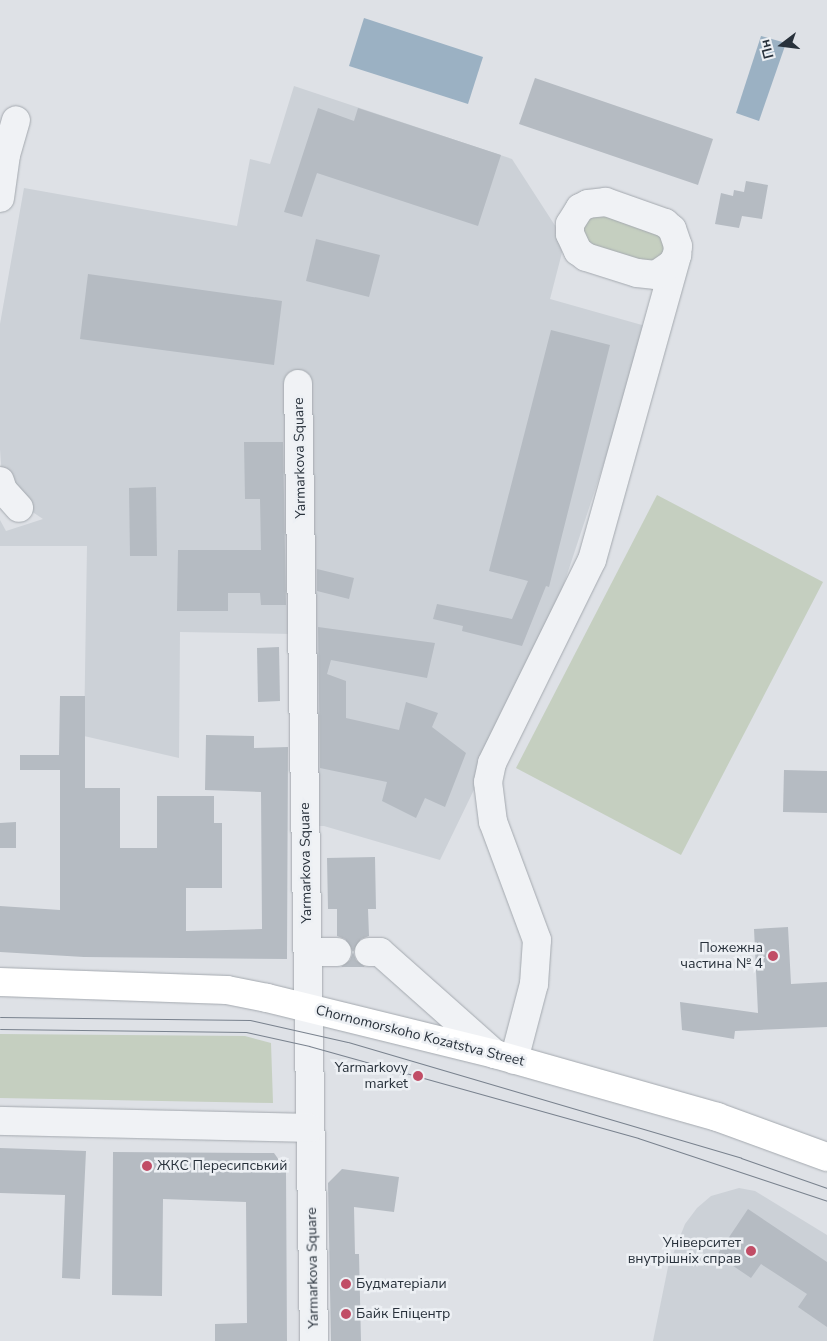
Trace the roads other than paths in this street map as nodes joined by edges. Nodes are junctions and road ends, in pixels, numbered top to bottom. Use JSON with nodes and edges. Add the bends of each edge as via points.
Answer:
{"nodes":[{"id":1,"x":16,"y":120,"type":"dead end"},
{"id":2,"x":3,"y":154,"type":"edge"},
{"id":3,"x":0,"y":198,"type":"edge"},
{"id":4,"x":677,"y":255,"type":"dead end"},
{"id":5,"x":298,"y":384,"type":"dead end"},
{"id":6,"x":0,"y":481,"type":"edge"},
{"id":7,"x":19,"y":508,"type":"dead end"},
{"id":8,"x":308,"y":952,"type":"junction"},
{"id":9,"x":337,"y":952,"type":"dead end"},
{"id":10,"x":369,"y":952,"type":"dead end"},
{"id":11,"x":0,"y":982,"type":"edge"},
{"id":12,"x":309,"y":1008,"type":"junction"},
{"id":13,"x":505,"y":1057,"type":"junction"},
{"id":14,"x":0,"y":1121,"type":"edge"},
{"id":15,"x":310,"y":1128,"type":"junction"},
{"id":16,"x":827,"y":1157,"type":"edge"},
{"id":17,"x":314,"y":1341,"type":"edge"}],
"edges":[{"from":1,"to":2,"type":"street"},
{"from":2,"to":3,"type":"street"},
{"from":4,"to":13,"type":"street","via":[[592,560],[492,763],[488,782],[493,822],[537,940],[534,984]]},
{"from":5,"to":8,"type":"street","name":"Yarmarkova Square"},
{"from":6,"to":7,"type":"street","via":[[3,490]]},
{"from":8,"to":9,"type":"street"},
{"from":8,"to":12,"type":"street","name":"Yarmarkova Square"},
{"from":10,"to":13,"type":"street","via":[[380,952]]},
{"from":11,"to":12,"type":"main road","name":"Chornomorskoho Kozatstva Street","via":[[227,990]]},
{"from":12,"to":13,"type":"main road","name":"Chornomorskoho Kozatstva Street"},
{"from":12,"to":15,"type":"street","name":"Yarmarkova Square"},
{"from":13,"to":16,"type":"main road","name":"Chornomorskoho Kozatstva Street","via":[[717,1117]]},
{"from":14,"to":15,"type":"street"},
{"from":15,"to":17,"type":"street","name":"Yarmarkova Square"}]}
